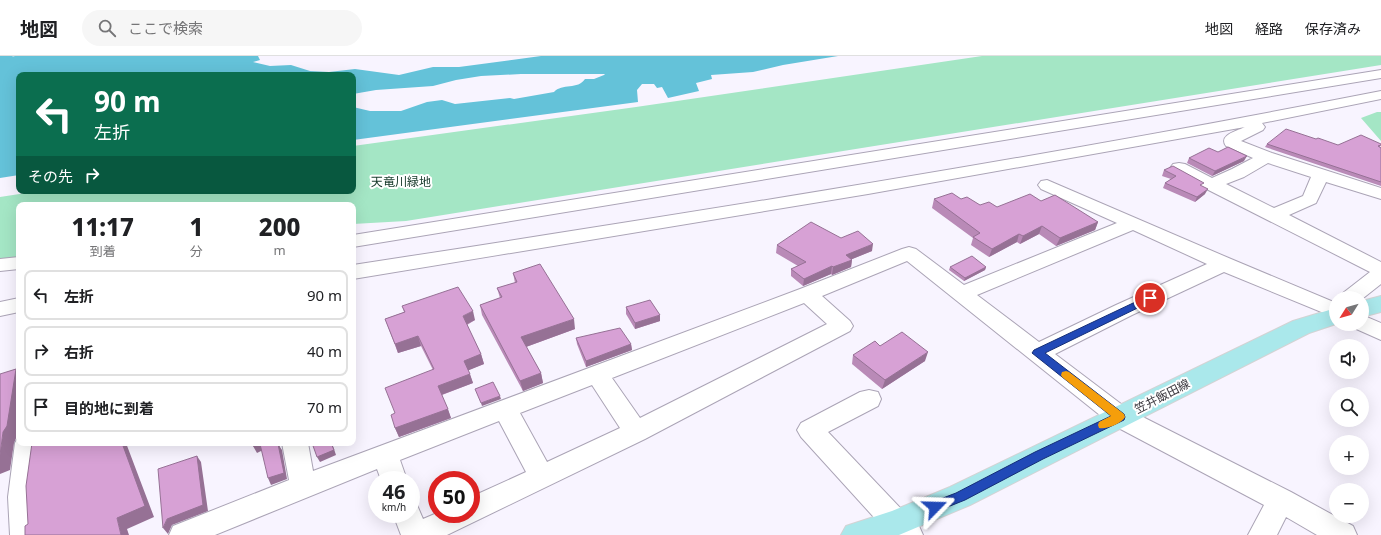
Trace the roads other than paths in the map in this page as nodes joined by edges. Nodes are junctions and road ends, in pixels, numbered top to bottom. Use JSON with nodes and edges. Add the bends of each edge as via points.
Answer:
{"nodes":[{"id":1,"x":1381,"y":74,"type":"edge"},
{"id":2,"x":1381,"y":95,"type":"edge"},
{"id":3,"x":1264,"y":119,"type":"junction"},
{"id":4,"x":1266,"y":157,"type":"junction"},
{"id":5,"x":1179,"y":168,"type":"edge"},
{"id":6,"x":1321,"y":175,"type":"junction"},
{"id":7,"x":1212,"y":184,"type":"junction"},
{"id":8,"x":1047,"y":185,"type":"dead end"},
{"id":9,"x":1381,"y":194,"type":"edge"},
{"id":10,"x":1274,"y":215,"type":"junction"},
{"id":11,"x":1134,"y":223,"type":"junction"},
{"id":12,"x":356,"y":241,"type":"edge"},
{"id":13,"x":16,"y":263,"type":"edge"},
{"id":14,"x":1224,"y":264,"type":"junction"},
{"id":15,"x":0,"y":265,"type":"edge"},
{"id":16,"x":1381,"y":270,"type":"edge"},
{"id":17,"x":356,"y":272,"type":"edge"},
{"id":18,"x":1381,"y":274,"type":"edge"},
{"id":19,"x":1359,"y":291,"type":"edge"},
{"id":20,"x":807,"y":294,"type":"junction"},
{"id":21,"x":961,"y":294,"type":"junction"},
{"id":22,"x":1381,"y":304,"type":"edge"},
{"id":23,"x":16,"y":306,"type":"edge"},
{"id":24,"x":1369,"y":307,"type":"edge"},
{"id":25,"x":1329,"y":308,"type":"edge"},
{"id":26,"x":0,"y":309,"type":"edge"},
{"id":27,"x":16,"y":318,"type":"edge"},
{"id":28,"x":1329,"y":318,"type":"edge"},
{"id":29,"x":0,"y":321,"type":"edge"},
{"id":30,"x":1369,"y":326,"type":"edge"},
{"id":31,"x":1381,"y":332,"type":"edge"},
{"id":32,"x":1037,"y":353,"type":"junction"},
{"id":33,"x":597,"y":374,"type":"junction"},
{"id":34,"x":869,"y":399,"type":"dead end"},
{"id":35,"x":505,"y":409,"type":"junction"},
{"id":36,"x":1120,"y":417,"type":"junction"},
{"id":37,"x":636,"y":432,"type":"junction"},
{"id":38,"x":28,"y":446,"type":"edge"},
{"id":39,"x":296,"y":446,"type":"edge"},
{"id":40,"x":385,"y":456,"type":"junction"},
{"id":41,"x":391,"y":471,"type":"edge"},
{"id":42,"x":542,"y":477,"type":"junction"},
{"id":43,"x":303,"y":486,"type":"junction"},
{"id":44,"x":1281,"y":500,"type":"junction"},
{"id":45,"x":480,"y":506,"type":"edge"},
{"id":46,"x":410,"y":523,"type":"edge"},
{"id":47,"x":444,"y":523,"type":"edge"},
{"id":48,"x":903,"y":529,"type":"edge"},
{"id":49,"x":24,"y":535,"type":"edge"},
{"id":50,"x":183,"y":535,"type":"edge"},
{"id":51,"x":414,"y":535,"type":"edge"},
{"id":52,"x":418,"y":535,"type":"edge"},
{"id":53,"x":856,"y":535,"type":"edge"},
{"id":54,"x":1263,"y":535,"type":"edge"},
{"id":55,"x":1343,"y":535,"type":"edge"}],
"edges":[{"from":1,"to":12,"type":"street"},
{"from":2,"to":3,"type":"street"},
{"from":3,"to":4,"type":"street","via":[[1258,126],[1232,139],[1232,143]]},
{"from":3,"to":17,"type":"street","via":[[653,225]]},
{"from":4,"to":6,"type":"street"},
{"from":4,"to":7,"type":"street"},
{"from":5,"to":7,"type":"street"},
{"from":6,"to":9,"type":"street"},
{"from":6,"to":10,"type":"street","via":[[1310,199]]},
{"from":7,"to":10,"type":"street"},
{"from":8,"to":11,"type":"street"},
{"from":10,"to":16,"type":"street"},
{"from":11,"to":14,"type":"street"},
{"from":11,"to":21,"type":"street"},
{"from":13,"to":15,"type":"street"},
{"from":14,"to":25,"type":"street"},
{"from":14,"to":32,"type":"street"},
{"from":18,"to":19,"type":"street"},
{"from":20,"to":21,"type":"street","via":[[909,253]]},
{"from":20,"to":33,"type":"street"},
{"from":20,"to":37,"type":"street","via":[[842,326]]},
{"from":21,"to":32,"type":"street"},
{"from":22,"to":24,"type":"main road"},
{"from":23,"to":26,"type":"street"},
{"from":27,"to":29,"type":"street"},
{"from":28,"to":36,"type":"main road","name":"笠井飯田線","via":[[1302,327]]},
{"from":30,"to":31,"type":"street"},
{"from":32,"to":36,"type":"street"},
{"from":33,"to":35,"type":"street"},
{"from":33,"to":37,"type":"street"},
{"from":34,"to":48,"type":"street","via":[[810,430]]},
{"from":35,"to":40,"type":"street"},
{"from":35,"to":42,"type":"street"},
{"from":36,"to":44,"type":"street"},
{"from":36,"to":48,"type":"main road","name":"笠井飯田線","via":[[960,496]]},
{"from":37,"to":42,"type":"street"},
{"from":38,"to":49,"type":"street","via":[[22,497]]},
{"from":39,"to":43,"type":"street"},
{"from":40,"to":41,"type":"street"},
{"from":40,"to":43,"type":"street"},
{"from":42,"to":45,"type":"street"},
{"from":43,"to":50,"type":"street"},
{"from":44,"to":54,"type":"street"},
{"from":44,"to":55,"type":"street"},
{"from":46,"to":51,"type":"street"},
{"from":47,"to":52,"type":"street"},
{"from":48,"to":53,"type":"main road","name":"笠井飯田線"}]}
